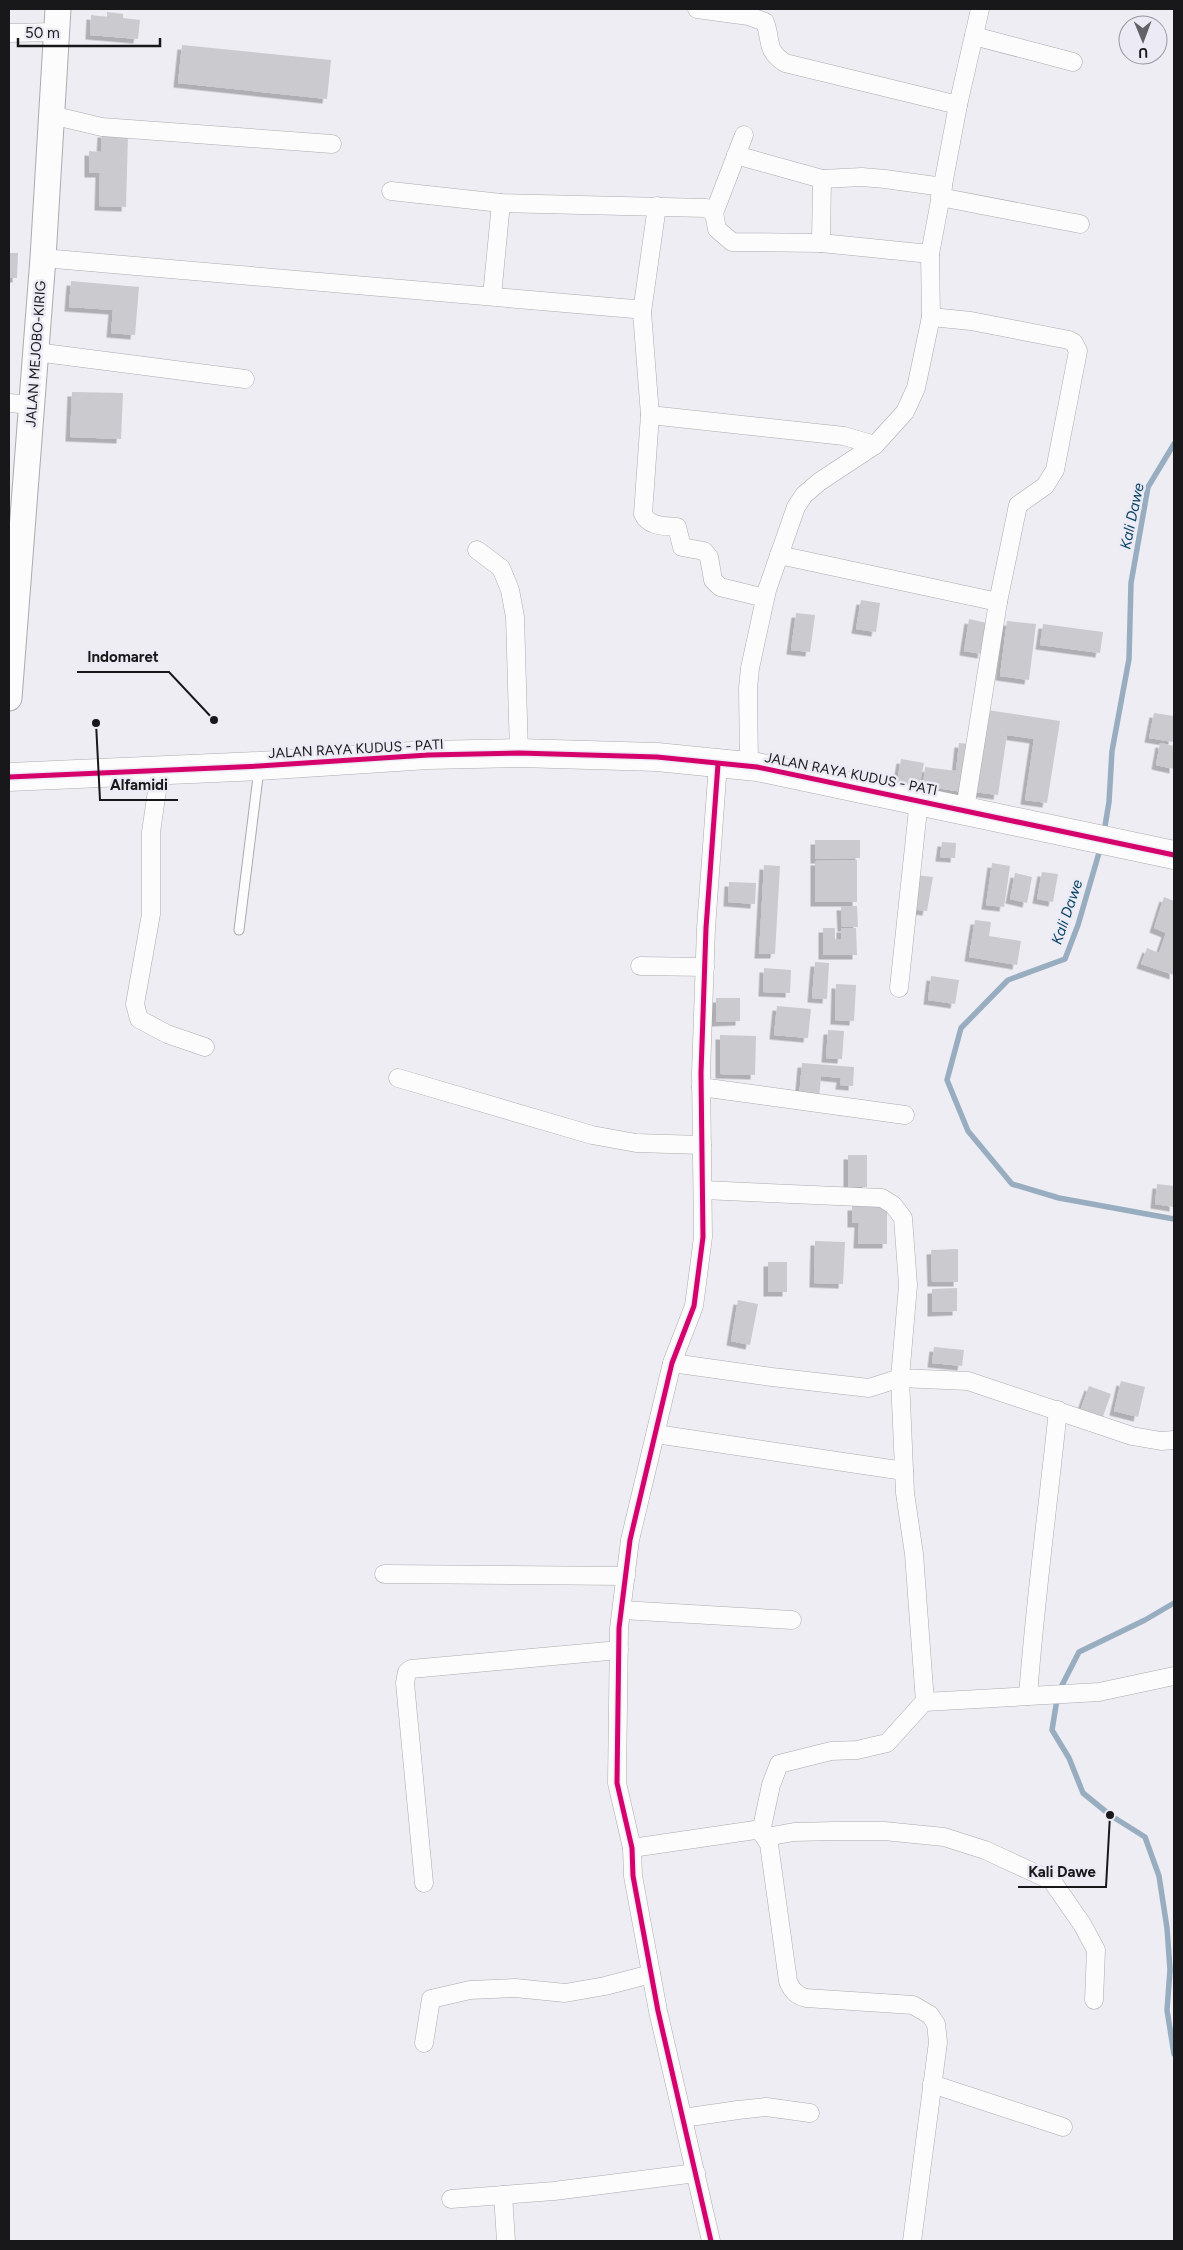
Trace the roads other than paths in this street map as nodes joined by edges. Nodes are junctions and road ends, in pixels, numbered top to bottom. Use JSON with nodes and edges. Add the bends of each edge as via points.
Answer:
{"nodes":[{"id":1,"x":697,"y":9,"type":"edge"},
{"id":2,"x":980,"y":9,"type":"edge"},
{"id":3,"x":57,"y":20,"type":"edge"},
{"id":4,"x":9,"y":33,"type":"edge"},
{"id":5,"x":974,"y":36,"type":"junction"},
{"id":6,"x":1073,"y":62,"type":"dead end"},
{"id":7,"x":958,"y":105,"type":"junction"},
{"id":8,"x":51,"y":115,"type":"junction"},
{"id":9,"x":744,"y":135,"type":"dead end"},
{"id":10,"x":332,"y":144,"type":"dead end"},
{"id":11,"x":736,"y":155,"type":"junction"},
{"id":12,"x":822,"y":179,"type":"junction"},
{"id":13,"x":391,"y":191,"type":"dead end"},
{"id":14,"x":942,"y":192,"type":"junction"},
{"id":15,"x":501,"y":203,"type":"junction"},
{"id":16,"x":657,"y":206,"type":"junction"},
{"id":17,"x":714,"y":213,"type":"junction"},
{"id":18,"x":1080,"y":224,"type":"dead end"},
{"id":19,"x":821,"y":243,"type":"junction"},
{"id":20,"x":930,"y":254,"type":"junction"},
{"id":21,"x":43,"y":258,"type":"junction"},
{"id":22,"x":492,"y":296,"type":"junction"},
{"id":23,"x":642,"y":312,"type":"junction"},
{"id":24,"x":931,"y":317,"type":"junction"},
{"id":25,"x":36,"y":352,"type":"junction"},
{"id":26,"x":246,"y":379,"type":"dead end"},
{"id":27,"x":21,"y":404,"type":"edge"},
{"id":28,"x":650,"y":414,"type":"junction"},
{"id":29,"x":875,"y":445,"type":"junction"},
{"id":30,"x":477,"y":550,"type":"dead end"},
{"id":31,"x":779,"y":555,"type":"junction"},
{"id":32,"x":765,"y":598,"type":"junction"},
{"id":33,"x":998,"y":602,"type":"junction"},
{"id":34,"x":9,"y":698,"type":"edge"},
{"id":35,"x":519,"y":753,"type":"junction"},
{"id":36,"x":718,"y":764,"type":"junction"},
{"id":37,"x":259,"y":766,"type":"junction"},
{"id":38,"x":749,"y":766,"type":"junction"},
{"id":39,"x":160,"y":770,"type":"junction"},
{"id":40,"x":9,"y":776,"type":"edge"},
{"id":41,"x":918,"y":800,"type":"junction"},
{"id":42,"x":965,"y":809,"type":"junction"},
{"id":43,"x":1174,"y":854,"type":"edge"},
{"id":44,"x":239,"y":930,"type":"dead end"},
{"id":45,"x":640,"y":966,"type":"dead end"},
{"id":46,"x":704,"y":967,"type":"junction"},
{"id":47,"x":900,"y":988,"type":"dead end"},
{"id":48,"x":205,"y":1047,"type":"dead end"},
{"id":49,"x":398,"y":1078,"type":"dead end"},
{"id":50,"x":701,"y":1087,"type":"junction"},
{"id":51,"x":904,"y":1115,"type":"dead end"},
{"id":52,"x":702,"y":1145,"type":"junction"},
{"id":53,"x":703,"y":1190,"type":"junction"},
{"id":54,"x":672,"y":1363,"type":"junction"},
{"id":55,"x":900,"y":1378,"type":"junction"},
{"id":56,"x":1058,"y":1410,"type":"junction"},
{"id":57,"x":656,"y":1434,"type":"junction"},
{"id":58,"x":1174,"y":1440,"type":"edge"},
{"id":59,"x":904,"y":1470,"type":"junction"},
{"id":60,"x":384,"y":1574,"type":"dead end"},
{"id":61,"x":626,"y":1576,"type":"junction"},
{"id":62,"x":622,"y":1610,"type":"junction"},
{"id":63,"x":792,"y":1620,"type":"dead end"},
{"id":64,"x":619,"y":1650,"type":"junction"},
{"id":65,"x":1174,"y":1676,"type":"edge"},
{"id":66,"x":1028,"y":1696,"type":"junction"},
{"id":67,"x":924,"y":1701,"type":"junction"},
{"id":68,"x":764,"y":1834,"type":"junction"},
{"id":69,"x":632,"y":1848,"type":"junction"},
{"id":70,"x":424,"y":1882,"type":"dead end"},
{"id":71,"x":651,"y":1974,"type":"junction"},
{"id":72,"x":1094,"y":2000,"type":"dead end"},
{"id":73,"x":424,"y":2043,"type":"dead end"},
{"id":74,"x":932,"y":2084,"type":"junction"},
{"id":75,"x":810,"y":2113,"type":"dead end"},
{"id":76,"x":683,"y":2118,"type":"junction"},
{"id":77,"x":1063,"y":2126,"type":"dead end"},
{"id":78,"x":696,"y":2173,"type":"junction"},
{"id":79,"x":503,"y":2195,"type":"junction"},
{"id":80,"x":451,"y":2199,"type":"dead end"},
{"id":81,"x":506,"y":2241,"type":"edge"},
{"id":82,"x":711,"y":2241,"type":"edge"},
{"id":83,"x":912,"y":2241,"type":"edge"}],
"edges":[{"from":1,"to":7,"type":"street","via":[[749,16],[765,22],[769,46],[774,56],[785,63]]},
{"from":2,"to":5,"type":"street"},
{"from":3,"to":4,"type":"street"},
{"from":3,"to":8,"type":"street","name":"JALAN MEJOBO-KIRIG"},
{"from":5,"to":6,"type":"street"},
{"from":5,"to":7,"type":"street"},
{"from":7,"to":14,"type":"street"},
{"from":8,"to":10,"type":"street","via":[[102,127]]},
{"from":8,"to":21,"type":"street","name":"JALAN MEJOBO-KIRIG"},
{"from":9,"to":11,"type":"street"},
{"from":11,"to":12,"type":"street"},
{"from":11,"to":17,"type":"street"},
{"from":12,"to":14,"type":"street","via":[[878,178]]},
{"from":12,"to":19,"type":"street"},
{"from":13,"to":15,"type":"street"},
{"from":14,"to":18,"type":"street"},
{"from":14,"to":20,"type":"street"},
{"from":15,"to":16,"type":"street"},
{"from":15,"to":22,"type":"street"},
{"from":16,"to":17,"type":"street","via":[[706,208]]},
{"from":16,"to":23,"type":"street"},
{"from":17,"to":19,"type":"street","via":[[717,229],[732,242]]},
{"from":19,"to":20,"type":"street"},
{"from":20,"to":24,"type":"street"},
{"from":21,"to":22,"type":"street"},
{"from":21,"to":25,"type":"street","name":"JALAN MEJOBO-KIRIG"},
{"from":22,"to":23,"type":"street"},
{"from":23,"to":28,"type":"street"},
{"from":24,"to":29,"type":"street","via":[[916,388],[906,412]]},
{"from":24,"to":33,"type":"street","via":[[971,321],[1069,340],[1077,348],[1055,470],[1045,486],[1018,505]]},
{"from":25,"to":26,"type":"street"},
{"from":25,"to":27,"type":"street","name":"JALAN MEJOBO-KIRIG"},
{"from":27,"to":34,"type":"street","name":"JALAN MEJOBO-KIRIG"},
{"from":28,"to":29,"type":"street","via":[[844,436]]},
{"from":28,"to":32,"type":"street","via":[[645,518],[655,524],[677,527],[682,547],[704,551],[709,556],[712,580],[720,587]]},
{"from":29,"to":31,"type":"street","via":[[843,464],[804,495],[796,507]]},
{"from":30,"to":35,"type":"street","via":[[501,568],[510,590],[515,617]]},
{"from":31,"to":32,"type":"street"},
{"from":31,"to":33,"type":"street"},
{"from":32,"to":38,"type":"street","via":[[750,668]]},
{"from":33,"to":42,"type":"street"},
{"from":35,"to":36,"type":"highway","name":"JALAN RAYA KUDUS - PATI","via":[[657,756]]},
{"from":35,"to":37,"type":"highway","name":"JALAN RAYA KUDUS - PATI","via":[[428,755]]},
{"from":36,"to":38,"type":"highway","name":"JALAN RAYA KUDUS - PATI"},
{"from":36,"to":46,"type":"street"},
{"from":37,"to":39,"type":"highway","name":"JALAN RAYA KUDUS - PATI"},
{"from":37,"to":44,"type":"lane"},
{"from":38,"to":41,"type":"highway","name":"JALAN RAYA KUDUS - PATI"},
{"from":39,"to":40,"type":"highway","name":"JALAN RAYA KUDUS - PATI"},
{"from":39,"to":48,"type":"street","via":[[151,832],[151,914],[134,1004],[139,1019],[148,1025]]},
{"from":41,"to":42,"type":"highway","name":"JALAN RAYA KUDUS - PATI"},
{"from":41,"to":47,"type":"street"},
{"from":42,"to":43,"type":"highway","name":"JALAN RAYA KUDUS - PATI"},
{"from":45,"to":46,"type":"street"},
{"from":46,"to":50,"type":"street"},
{"from":49,"to":52,"type":"street","via":[[592,1135],[636,1143]]},
{"from":50,"to":51,"type":"street"},
{"from":50,"to":52,"type":"street"},
{"from":52,"to":53,"type":"street"},
{"from":53,"to":54,"type":"street","via":[[703,1237],[694,1306]]},
{"from":53,"to":55,"type":"street","via":[[882,1198],[893,1204],[903,1218],[908,1285]]},
{"from":54,"to":55,"type":"street","via":[[869,1388]]},
{"from":54,"to":57,"type":"street"},
{"from":55,"to":56,"type":"street","via":[[968,1381]]},
{"from":55,"to":59,"type":"street"},
{"from":56,"to":58,"type":"street","via":[[1132,1436]]},
{"from":56,"to":66,"type":"street","via":[[1033,1620]]},
{"from":57,"to":59,"type":"street"},
{"from":57,"to":61,"type":"street","via":[[630,1540]]},
{"from":59,"to":67,"type":"street","via":[[914,1554]]},
{"from":60,"to":61,"type":"street"},
{"from":61,"to":62,"type":"street"},
{"from":62,"to":63,"type":"street"},
{"from":62,"to":64,"type":"street"},
{"from":64,"to":69,"type":"street","via":[[617,1783]]},
{"from":64,"to":70,"type":"street","via":[[411,1669],[407,1672],[405,1683]]},
{"from":65,"to":66,"type":"street","via":[[1099,1692]]},
{"from":66,"to":67,"type":"street"},
{"from":67,"to":68,"type":"street","via":[[887,1743],[857,1750],[831,1751],[779,1764],[771,1785]]},
{"from":68,"to":69,"type":"street","via":[[755,1830]]},
{"from":68,"to":72,"type":"street","via":[[884,1831],[944,1837],[985,1850],[1052,1881],[1096,1950]]},
{"from":68,"to":74,"type":"street","via":[[769,1844],[788,1981],[792,1990],[806,1998],[913,2005],[930,2015],[936,2024],[938,2042]]},
{"from":69,"to":71,"type":"street","via":[[633,1876]]},
{"from":71,"to":73,"type":"street","via":[[565,1992],[515,1988],[470,1990],[431,1999]]},
{"from":71,"to":76,"type":"street"},
{"from":74,"to":77,"type":"street"},
{"from":74,"to":83,"type":"street"},
{"from":75,"to":76,"type":"street","via":[[766,2108]]},
{"from":76,"to":78,"type":"street"},
{"from":78,"to":79,"type":"street","via":[[632,2183]]},
{"from":78,"to":82,"type":"street"},
{"from":79,"to":80,"type":"street"},
{"from":79,"to":81,"type":"street"}]}
